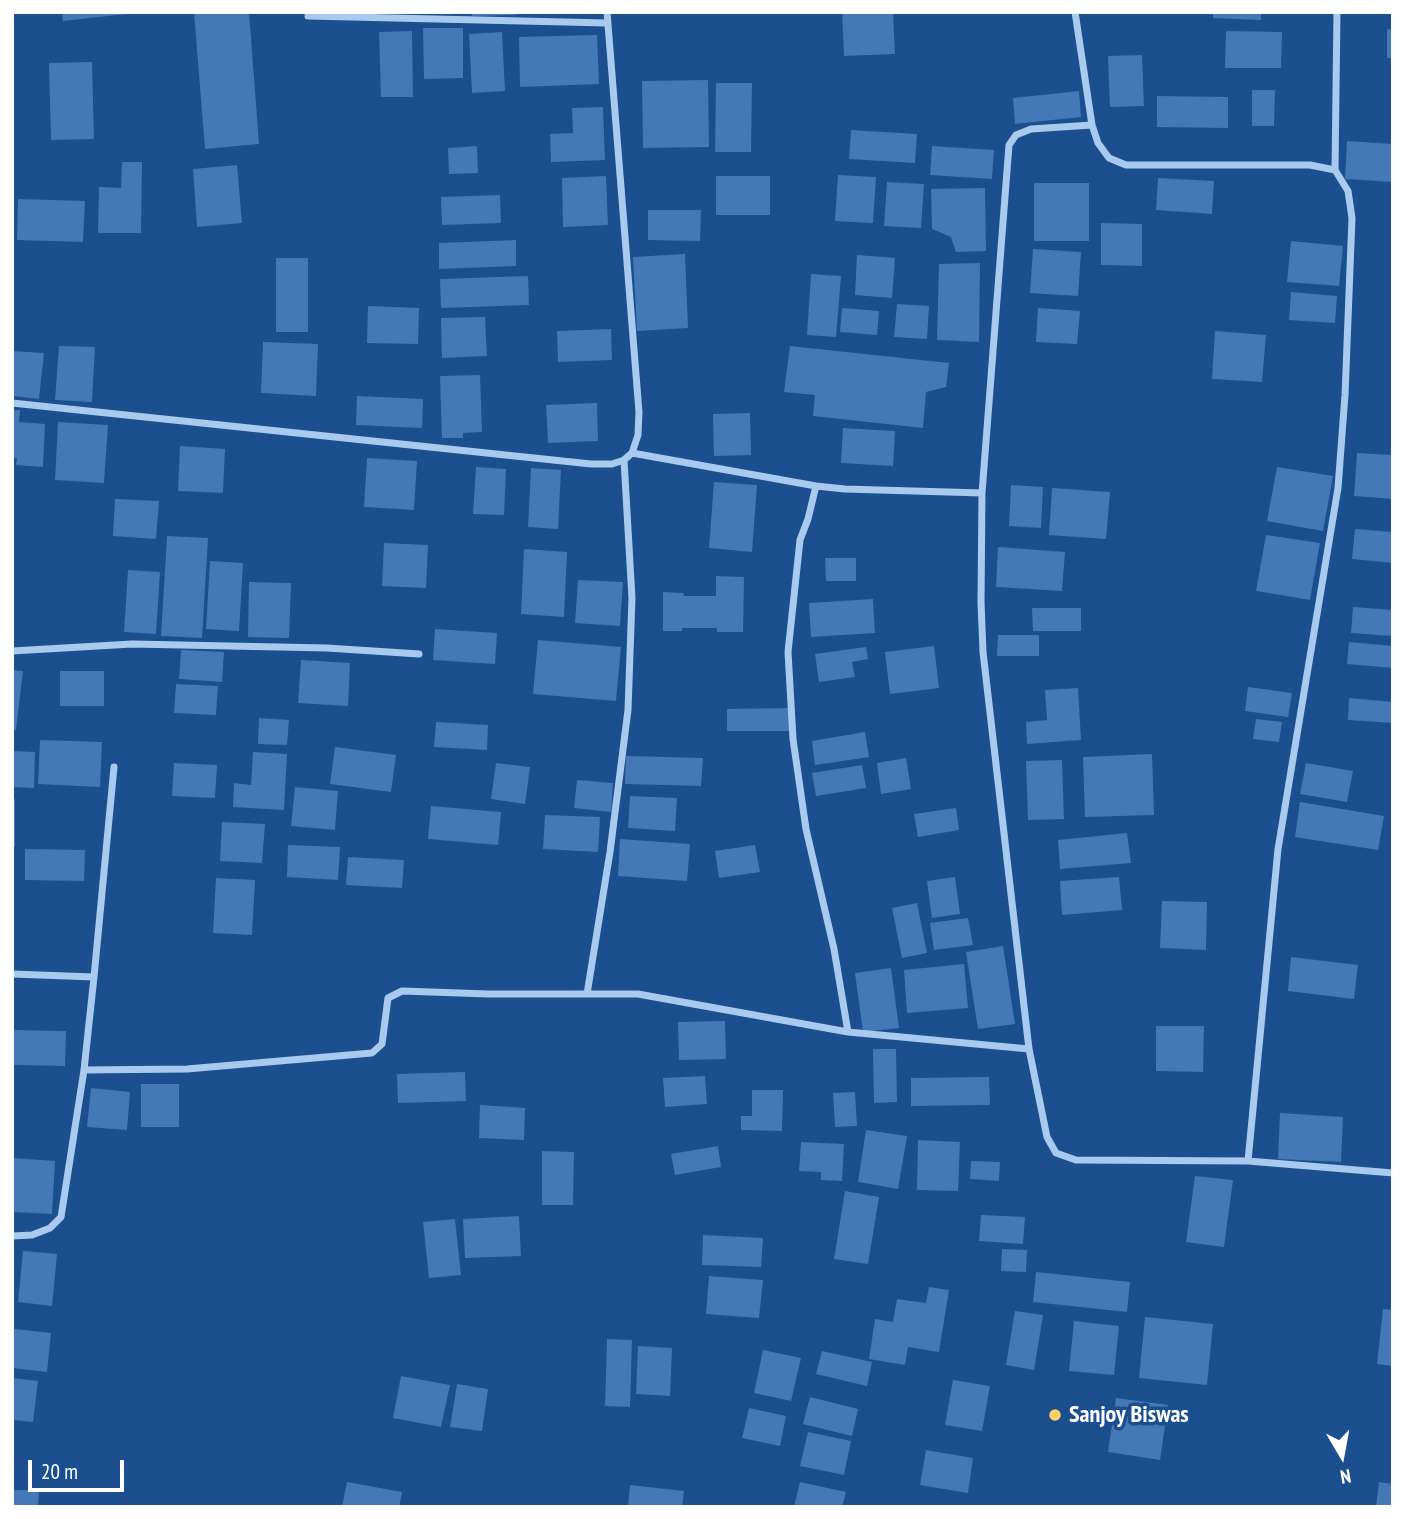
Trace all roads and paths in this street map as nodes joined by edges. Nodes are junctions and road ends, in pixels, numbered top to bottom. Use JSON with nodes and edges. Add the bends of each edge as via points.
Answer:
{"nodes":[{"id":1,"x":607,"y":12,"type":"edge"},
{"id":2,"x":1075,"y":12,"type":"edge"},
{"id":3,"x":1337,"y":12,"type":"edge"},
{"id":4,"x":308,"y":16,"type":"dead end"},
{"id":5,"x":607,"y":23,"type":"junction"},
{"id":6,"x":1092,"y":125,"type":"junction"},
{"id":7,"x":1335,"y":170,"type":"junction"},
{"id":8,"x":12,"y":402,"type":"edge"},
{"id":9,"x":632,"y":453,"type":"junction"},
{"id":10,"x":624,"y":460,"type":"junction"},
{"id":11,"x":816,"y":486,"type":"junction"},
{"id":12,"x":982,"y":493,"type":"junction"},
{"id":13,"x":12,"y":651,"type":"edge"},
{"id":14,"x":419,"y":654,"type":"dead end"},
{"id":15,"x":114,"y":767,"type":"dead end"},
{"id":16,"x":12,"y":974,"type":"edge"},
{"id":17,"x":94,"y":977,"type":"junction"},
{"id":18,"x":587,"y":994,"type":"junction"},
{"id":19,"x":848,"y":1032,"type":"junction"},
{"id":20,"x":1028,"y":1049,"type":"junction"},
{"id":21,"x":84,"y":1070,"type":"junction"},
{"id":22,"x":1248,"y":1161,"type":"junction"},
{"id":23,"x":1393,"y":1173,"type":"edge"},
{"id":24,"x":12,"y":1236,"type":"edge"}],
"edges":[{"from":1,"to":5,"type":"street"},
{"from":2,"to":6,"type":"street"},
{"from":3,"to":7,"type":"street"},
{"from":4,"to":5,"type":"street"},
{"from":5,"to":9,"type":"street","via":[[639,412]]},
{"from":6,"to":7,"type":"street","via":[[1109,158],[1126,164],[1310,165]]},
{"from":6,"to":12,"type":"street","via":[[1031,129],[1016,135],[1009,145]]},
{"from":7,"to":22,"type":"street","via":[[1348,191],[1352,219],[1338,488],[1278,849]]},
{"from":8,"to":10,"type":"street","via":[[591,464]]},
{"from":9,"to":10,"type":"street"},
{"from":9,"to":11,"type":"street"},
{"from":10,"to":18,"type":"street","via":[[632,598],[628,710]]},
{"from":11,"to":12,"type":"street"},
{"from":11,"to":19,"type":"street","via":[[800,540],[788,664],[806,829]]},
{"from":12,"to":20,"type":"street","via":[[983,652]]},
{"from":13,"to":14,"type":"street","via":[[132,644]]},
{"from":15,"to":17,"type":"street"},
{"from":16,"to":17,"type":"street"},
{"from":17,"to":21,"type":"street"},
{"from":18,"to":19,"type":"street","via":[[638,994]]},
{"from":18,"to":21,"type":"street","via":[[402,991],[388,998],[382,1044],[372,1053],[187,1069]]},
{"from":19,"to":20,"type":"street"},
{"from":20,"to":22,"type":"street","via":[[1047,1137],[1056,1153],[1076,1160]]},
{"from":21,"to":24,"type":"street","via":[[61,1217],[50,1228],[32,1235]]},
{"from":22,"to":23,"type":"street"}]}
